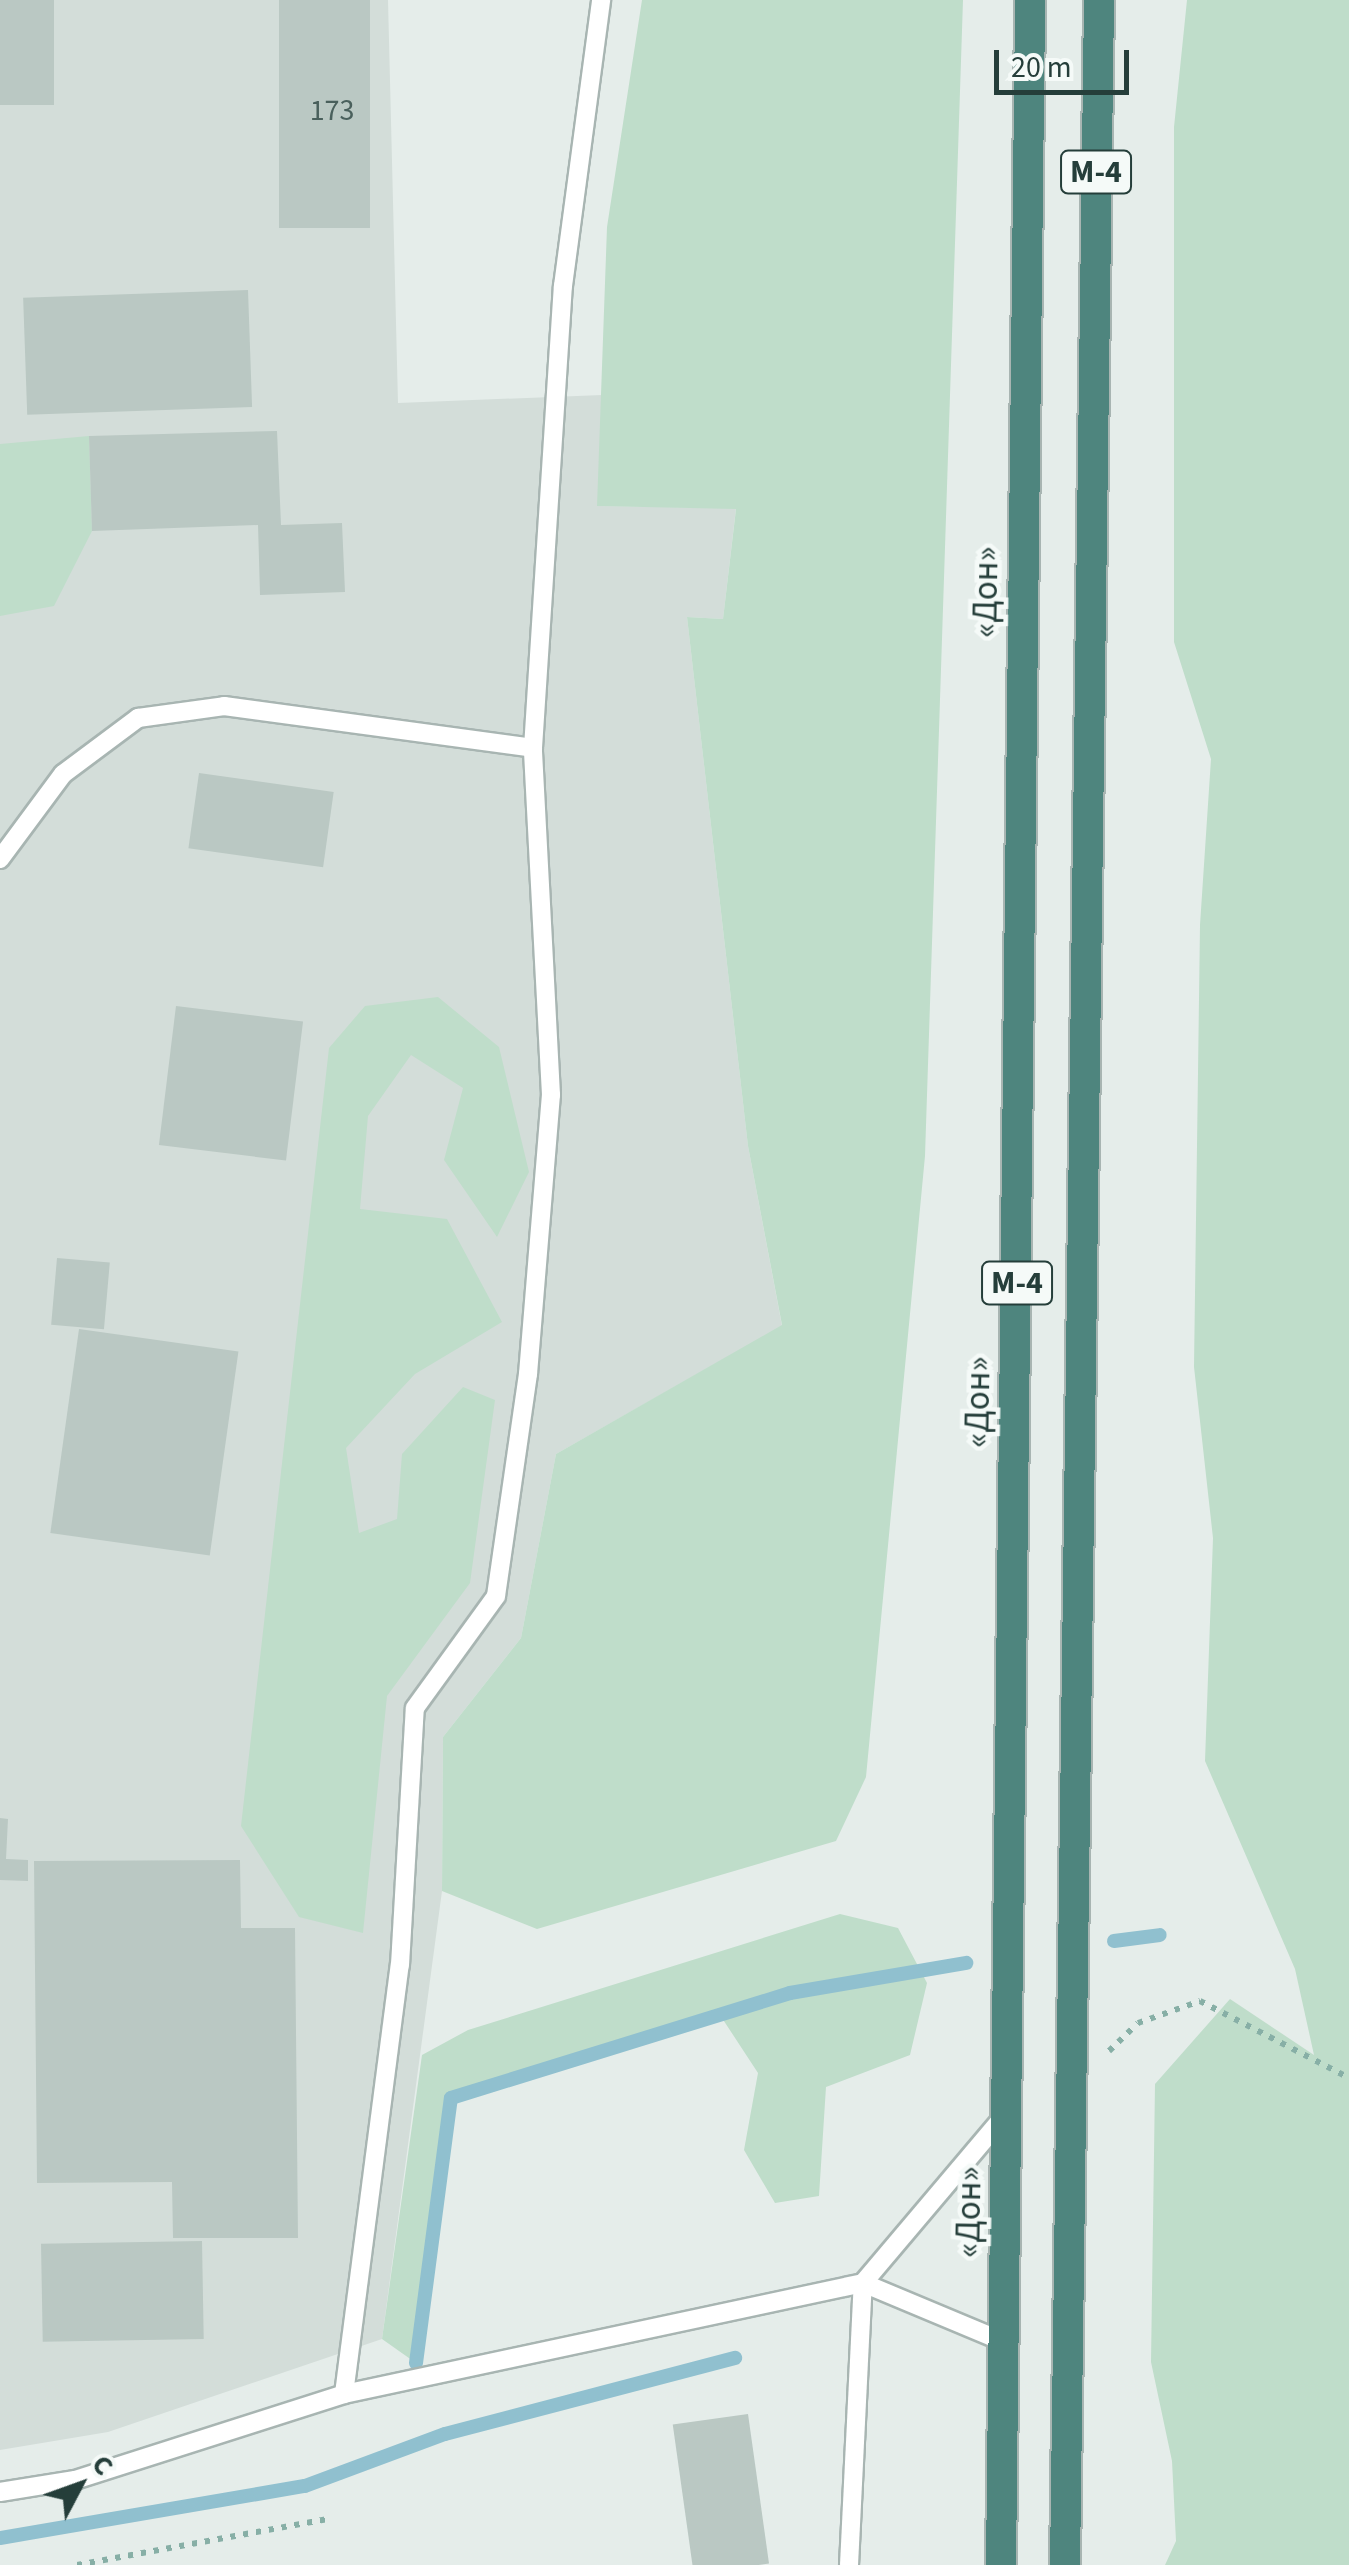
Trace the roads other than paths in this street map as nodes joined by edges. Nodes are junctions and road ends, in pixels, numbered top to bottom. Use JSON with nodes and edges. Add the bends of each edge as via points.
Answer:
{"nodes":[{"id":1,"x":601,"y":0,"type":"edge"},
{"id":2,"x":1030,"y":0,"type":"edge"},
{"id":3,"x":1099,"y":0,"type":"edge"},
{"id":4,"x":532,"y":748,"type":"junction"},
{"id":5,"x":0,"y":858,"type":"edge"},
{"id":6,"x":1008,"y":2112,"type":"junction"},
{"id":7,"x":862,"y":2283,"type":"junction"},
{"id":8,"x":1004,"y":2342,"type":"junction"},
{"id":9,"x":344,"y":2394,"type":"junction"},
{"id":10,"x":0,"y":2492,"type":"edge"},
{"id":11,"x":849,"y":2565,"type":"edge"},
{"id":12,"x":1001,"y":2565,"type":"edge"},
{"id":13,"x":1065,"y":2565,"type":"edge"}],
"edges":[{"from":1,"to":4,"type":"lane","via":[[563,286]]},
{"from":2,"to":6,"type":"highway","name":"«Дон»","number":"М-4"},
{"from":3,"to":13,"type":"highway","number":"М-4"},
{"from":4,"to":5,"type":"lane","via":[[224,706],[138,718],[63,774]]},
{"from":4,"to":9,"type":"lane","via":[[550,1095],[528,1374],[496,1596],[416,1708],[400,1966]]},
{"from":6,"to":7,"type":"lane"},
{"from":6,"to":8,"type":"highway","name":"«Дон»","number":"М-4"},
{"from":7,"to":8,"type":"lane"},
{"from":7,"to":9,"type":"lane"},
{"from":7,"to":11,"type":"lane"},
{"from":8,"to":12,"type":"highway","name":"«Дон»","number":"М-4"},
{"from":9,"to":10,"type":"lane","via":[[75,2480]]}]}
